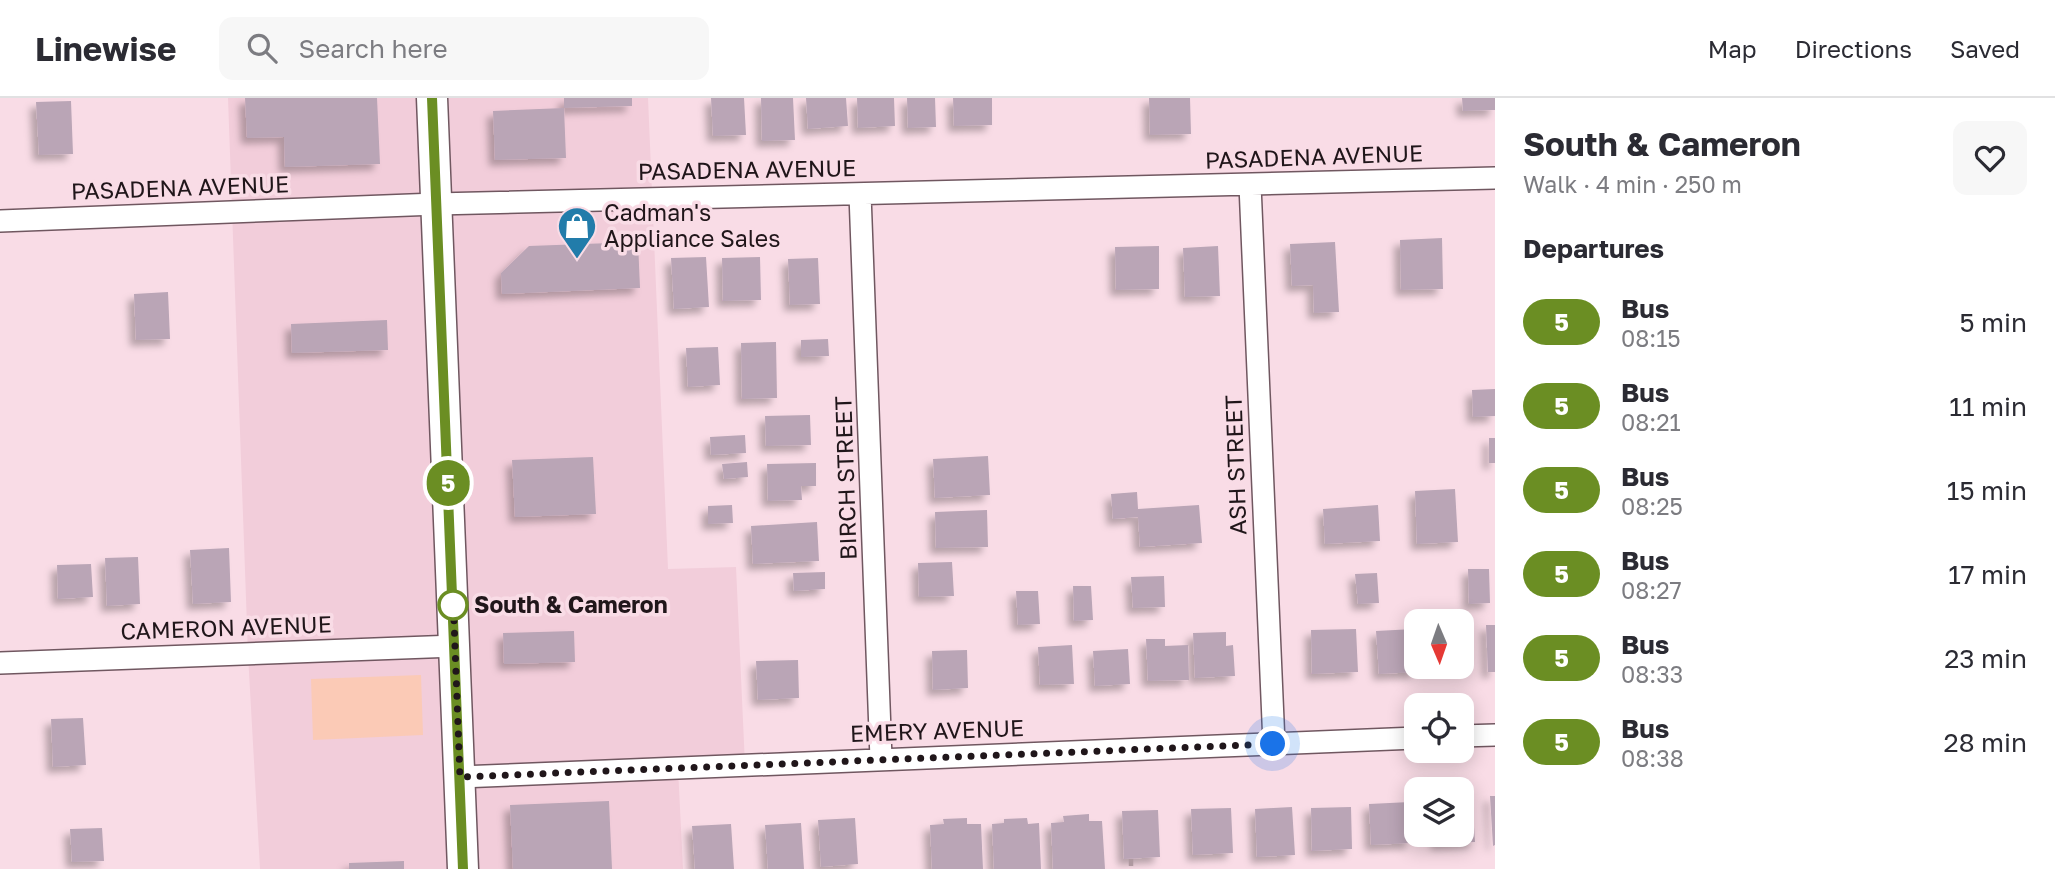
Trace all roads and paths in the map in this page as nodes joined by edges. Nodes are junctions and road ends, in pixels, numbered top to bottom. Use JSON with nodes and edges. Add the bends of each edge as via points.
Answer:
{"nodes":[{"id":1,"x":432,"y":98,"type":"edge"},
{"id":2,"x":1495,"y":178,"type":"edge"},
{"id":3,"x":1250,"y":185,"type":"junction"},
{"id":4,"x":860,"y":194,"type":"junction"},
{"id":5,"x":436,"y":204,"type":"junction"},
{"id":6,"x":0,"y":221,"type":"edge"},
{"id":7,"x":455,"y":646,"type":"junction"},
{"id":8,"x":0,"y":663,"type":"edge"},
{"id":9,"x":1495,"y":735,"type":"edge"},
{"id":10,"x":1474,"y":736,"type":"edge"},
{"id":11,"x":1404,"y":739,"type":"edge"},
{"id":12,"x":1273,"y":744,"type":"junction"},
{"id":13,"x":881,"y":759,"type":"junction"},
{"id":14,"x":460,"y":777,"type":"junction"},
{"id":15,"x":1130,"y":859,"type":"dead end"},
{"id":16,"x":463,"y":869,"type":"edge"},
{"id":17,"x":1131,"y":869,"type":"edge"}],
"edges":[{"from":1,"to":5,"type":"main road"},
{"from":2,"to":3,"type":"street","name":"PASADENA AVENUE"},
{"from":3,"to":4,"type":"street","name":"PASADENA AVENUE"},
{"from":3,"to":12,"type":"street","name":"ASH STREET"},
{"from":4,"to":5,"type":"street","name":"PASADENA AVENUE"},
{"from":4,"to":13,"type":"street","name":"BIRCH STREET"},
{"from":5,"to":6,"type":"street","name":"PASADENA AVENUE"},
{"from":5,"to":7,"type":"main road"},
{"from":7,"to":8,"type":"street","name":"CAMERON AVENUE"},
{"from":7,"to":14,"type":"main road"},
{"from":9,"to":10,"type":"street"},
{"from":11,"to":12,"type":"street","name":"EMERY AVENUE"},
{"from":12,"to":13,"type":"street","name":"EMERY AVENUE"},
{"from":13,"to":14,"type":"street","name":"EMERY AVENUE"},
{"from":14,"to":16,"type":"main road"},
{"from":15,"to":17,"type":"path"}]}
